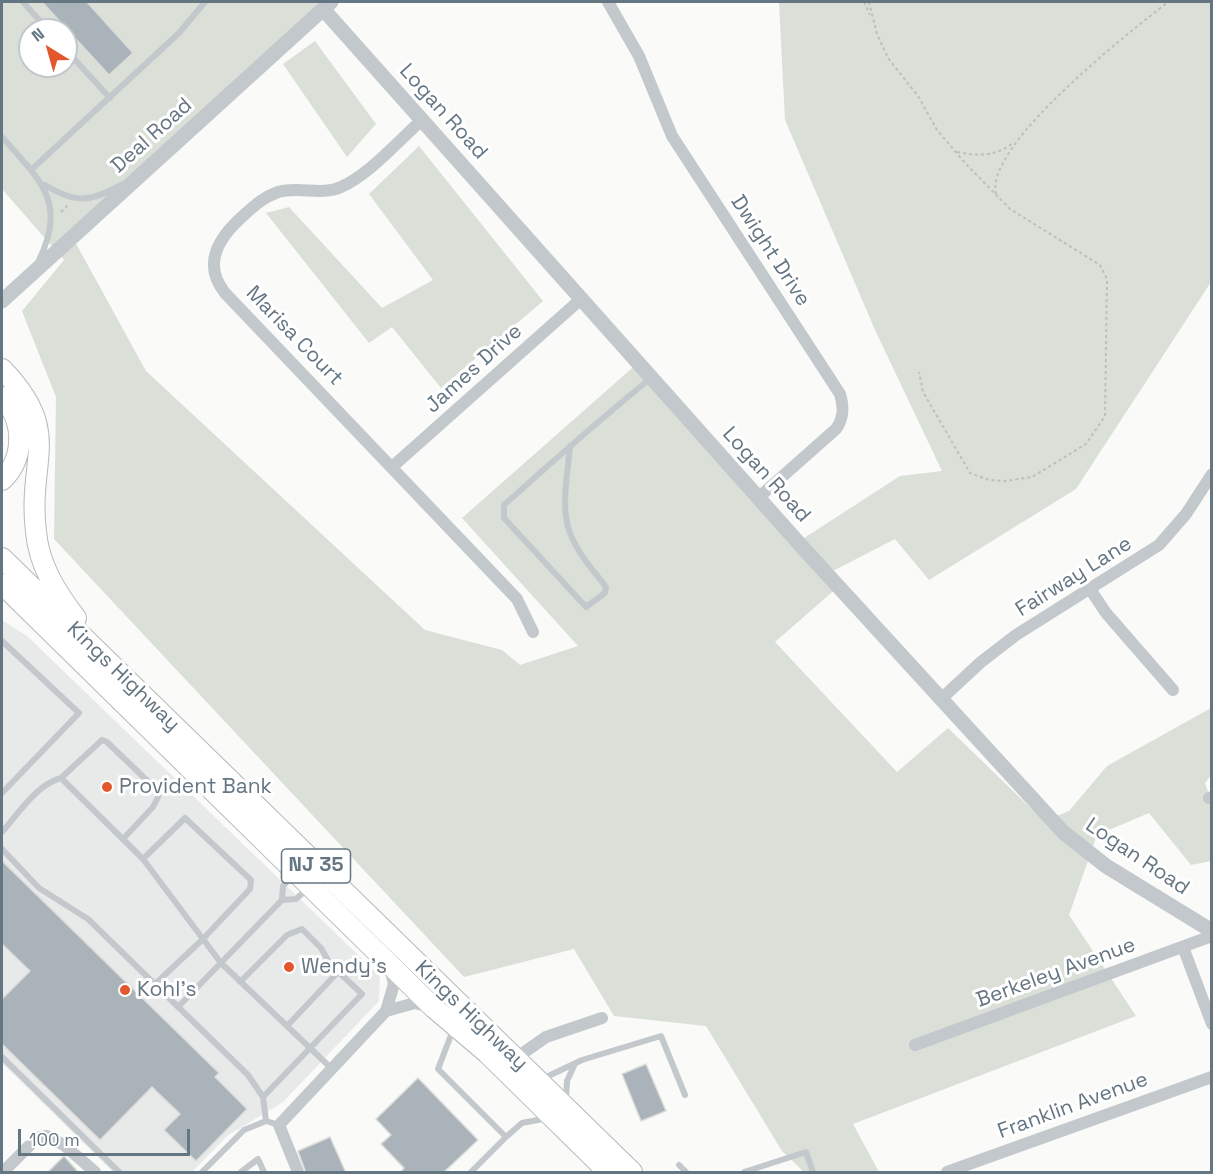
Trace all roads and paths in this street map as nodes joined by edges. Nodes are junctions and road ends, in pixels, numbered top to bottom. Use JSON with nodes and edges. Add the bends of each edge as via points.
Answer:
{"nodes":[{"id":1,"x":22,"y":2,"type":"edge"},
{"id":2,"x":204,"y":2,"type":"edge"},
{"id":3,"x":608,"y":2,"type":"edge"},
{"id":4,"x":864,"y":2,"type":"edge"},
{"id":5,"x":869,"y":2,"type":"edge"},
{"id":6,"x":1168,"y":2,"type":"edge"},
{"id":7,"x":323,"y":4,"type":"edge"},
{"id":8,"x":37,"y":18,"type":"edge"},
{"id":9,"x":872,"y":20,"type":"junction"},
{"id":10,"x":78,"y":63,"type":"edge"},
{"id":11,"x":110,"y":98,"type":"junction"},
{"id":12,"x":422,"y":120,"type":"junction"},
{"id":13,"x":2,"y":137,"type":"edge"},
{"id":14,"x":1016,"y":141,"type":"junction"},
{"id":15,"x":957,"y":152,"type":"junction"},
{"id":16,"x":31,"y":170,"type":"junction"},
{"id":17,"x":140,"y":175,"type":"junction"},
{"id":18,"x":43,"y":184,"type":"junction"},
{"id":19,"x":996,"y":196,"type":"junction"},
{"id":20,"x":71,"y":203,"type":"dead end"},
{"id":21,"x":61,"y":212,"type":"dead end"},
{"id":22,"x":34,"y":271,"type":"junction"},
{"id":23,"x":581,"y":299,"type":"junction"},
{"id":24,"x":2,"y":301,"type":"edge"},
{"id":25,"x":2,"y":369,"type":"edge"},
{"id":26,"x":919,"y":372,"type":"dead end"},
{"id":27,"x":651,"y":378,"type":"junction"},
{"id":28,"x":2,"y":398,"type":"edge"},
{"id":29,"x":570,"y":446,"type":"junction"},
{"id":30,"x":392,"y":467,"type":"junction"},
{"id":31,"x":1212,"y":474,"type":"edge"},
{"id":32,"x":2,"y":480,"type":"edge"},
{"id":33,"x":758,"y":498,"type":"junction"},
{"id":34,"x":2,"y":558,"type":"edge"},
{"id":35,"x":2,"y":584,"type":"edge"},
{"id":36,"x":1090,"y":589,"type":"junction"},
{"id":37,"x":2,"y":606,"type":"edge"},
{"id":38,"x":533,"y":632,"type":"dead end"},
{"id":39,"x":52,"y":633,"type":"junction"},
{"id":40,"x":2,"y":642,"type":"edge"},
{"id":41,"x":111,"y":666,"type":"junction"},
{"id":42,"x":1173,"y":690,"type":"dead end"},
{"id":43,"x":941,"y":699,"type":"junction"},
{"id":44,"x":61,"y":778,"type":"junction"},
{"id":45,"x":2,"y":793,"type":"edge"},
{"id":46,"x":2,"y":831,"type":"edge"},
{"id":47,"x":123,"y":839,"type":"junction"},
{"id":48,"x":2,"y":849,"type":"edge"},
{"id":49,"x":143,"y":859,"type":"junction"},
{"id":50,"x":303,"y":880,"type":"junction"},
{"id":51,"x":282,"y":900,"type":"junction"},
{"id":52,"x":1212,"y":931,"type":"edge"},
{"id":53,"x":1212,"y":936,"type":"edge"},
{"id":54,"x":202,"y":940,"type":"junction"},
{"id":55,"x":1183,"y":947,"type":"junction"},
{"id":56,"x":388,"y":962,"type":"junction"},
{"id":57,"x":221,"y":963,"type":"junction"},
{"id":58,"x":338,"y":972,"type":"junction"},
{"id":59,"x":240,"y":982,"type":"junction"},
{"id":60,"x":155,"y":984,"type":"junction"},
{"id":61,"x":178,"y":1006,"type":"junction"},
{"id":62,"x":434,"y":1008,"type":"junction"},
{"id":63,"x":386,"y":1011,"type":"junction"},
{"id":64,"x":602,"y":1018,"type":"dead end"},
{"id":65,"x":1212,"y":1024,"type":"edge"},
{"id":66,"x":287,"y":1026,"type":"junction"},
{"id":67,"x":454,"y":1027,"type":"junction"},
{"id":68,"x":915,"y":1045,"type":"dead end"},
{"id":69,"x":310,"y":1048,"type":"junction"},
{"id":70,"x":2,"y":1057,"type":"edge"},
{"id":71,"x":516,"y":1058,"type":"junction"},
{"id":72,"x":575,"y":1065,"type":"junction"},
{"id":73,"x":331,"y":1068,"type":"junction"},
{"id":74,"x":1212,"y":1077,"type":"edge"},
{"id":75,"x":538,"y":1080,"type":"junction"},
{"id":76,"x":685,"y":1095,"type":"dead end"},
{"id":77,"x":262,"y":1097,"type":"junction"},
{"id":78,"x":560,"y":1113,"type":"junction"},
{"id":79,"x":273,"y":1123,"type":"junction"},
{"id":80,"x":506,"y":1137,"type":"junction"},
{"id":81,"x":679,"y":1165,"type":"dead end"},
{"id":82,"x":3,"y":1173,"type":"edge"},
{"id":83,"x":95,"y":1173,"type":"edge"},
{"id":84,"x":119,"y":1173,"type":"edge"},
{"id":85,"x":202,"y":1173,"type":"edge"},
{"id":86,"x":241,"y":1173,"type":"edge"},
{"id":87,"x":264,"y":1173,"type":"edge"},
{"id":88,"x":298,"y":1173,"type":"edge"},
{"id":89,"x":471,"y":1173,"type":"edge"},
{"id":90,"x":608,"y":1173,"type":"edge"},
{"id":91,"x":632,"y":1173,"type":"edge"},
{"id":92,"x":686,"y":1173,"type":"edge"},
{"id":93,"x":744,"y":1173,"type":"edge"},
{"id":94,"x":813,"y":1173,"type":"edge"},
{"id":95,"x":947,"y":1173,"type":"edge"}],
"edges":[{"from":1,"to":8,"type":"lane"},
{"from":2,"to":11,"type":"lane","via":[[179,33]]},
{"from":3,"to":33,"type":"street","name":"Dwight Drive","via":[[639,56],[672,136],[840,394],[843,416],[836,429]]},
{"from":4,"to":9,"type":"path"},
{"from":5,"to":9,"type":"path"},
{"from":6,"to":14,"type":"path","via":[[1067,87]]},
{"from":7,"to":12,"type":"street","name":"Logan Road"},
{"from":7,"to":17,"type":"street","name":"Deal Road"},
{"from":9,"to":15,"type":"path","via":[[888,58],[918,96],[937,130]]},
{"from":10,"to":11,"type":"lane"},
{"from":11,"to":16,"type":"lane"},
{"from":12,"to":23,"type":"street","name":"Logan Road"},
{"from":12,"to":30,"type":"street","name":"Marisa Court","via":[[340,188],[293,189],[260,201],[226,231],[219,240],[214,260],[216,278],[225,293]]},
{"from":13,"to":16,"type":"lane"},
{"from":14,"to":15,"type":"path","via":[[997,154]]},
{"from":14,"to":19,"type":"path","via":[[996,175]]},
{"from":15,"to":19,"type":"path"},
{"from":16,"to":18,"type":"lane"},
{"from":17,"to":18,"type":"lane","via":[[103,195],[82,200],[64,197]]},
{"from":17,"to":22,"type":"street","name":"Deal Road"},
{"from":18,"to":22,"type":"lane","via":[[52,212],[51,229]]},
{"from":19,"to":26,"type":"path","via":[[1023,218],[1104,269],[1105,416],[1086,444],[1054,465],[1020,480],[989,480],[970,473],[922,393]]},
{"from":20,"to":21,"type":"path"},
{"from":22,"to":24,"type":"street","name":"Deal Road"},
{"from":23,"to":27,"type":"street","name":"Logan Road"},
{"from":23,"to":30,"type":"street","name":"James Drive"},
{"from":25,"to":41,"type":"main road","via":[[27,398],[37,423],[34,519],[45,570]]},
{"from":27,"to":29,"type":"lane"},
{"from":27,"to":33,"type":"street","name":"Logan Road"},
{"from":28,"to":32,"type":"main road","via":[[14,414],[20,434],[13,467]]},
{"from":29,"to":29,"type":"lane","via":[[504,505],[503,511],[504,518],[586,607],[605,593],[606,587],[580,552],[565,515]]},
{"from":30,"to":38,"type":"street","name":"Marisa Court","via":[[517,599]]},
{"from":31,"to":36,"type":"street","name":"Fairway Lane","via":[[1168,537]]},
{"from":33,"to":43,"type":"street","name":"Logan Road"},
{"from":34,"to":41,"type":"main road","name":"Kings Highway","number":"NJ 35"},
{"from":35,"to":39,"type":"main road","name":"Kings Highway","number":"NJ 35"},
{"from":36,"to":42,"type":"street"},
{"from":36,"to":43,"type":"street","name":"Fairway Lane","via":[[1016,635]]},
{"from":37,"to":39,"type":"main road"},
{"from":39,"to":50,"type":"main road","name":"Kings Highway","number":"NJ 35"},
{"from":40,"to":45,"type":"lane","via":[[79,713]]},
{"from":41,"to":71,"type":"main road","name":"Kings Highway","number":"NJ 35"},
{"from":43,"to":52,"type":"street","name":"Logan Road","via":[[1067,836],[1106,866]]},
{"from":44,"to":46,"type":"lane","via":[[42,789]]},
{"from":44,"to":47,"type":"lane"},
{"from":44,"to":47,"type":"lane","via":[[102,740],[160,793],[153,807]]},
{"from":47,"to":49,"type":"lane"},
{"from":48,"to":60,"type":"lane","via":[[39,888],[88,919]]},
{"from":49,"to":54,"type":"lane"},
{"from":49,"to":54,"type":"lane","via":[[186,818],[251,880],[250,889]]},
{"from":50,"to":51,"type":"lane","via":[[296,899]]},
{"from":50,"to":51,"type":"lane","via":[[283,886]]},
{"from":50,"to":56,"type":"main road","name":"Kings Highway","number":"NJ 35"},
{"from":51,"to":57,"type":"lane"},
{"from":53,"to":55,"type":"street","name":"Berkeley Avenue"},
{"from":54,"to":57,"type":"lane"},
{"from":54,"to":60,"type":"lane"},
{"from":55,"to":65,"type":"street"},
{"from":55,"to":68,"type":"street","name":"Berkeley Avenue"},
{"from":56,"to":62,"type":"main road","name":"Kings Highway","number":"NJ 35"},
{"from":56,"to":63,"type":"street","via":[[394,980]]},
{"from":57,"to":59,"type":"lane"},
{"from":57,"to":61,"type":"lane"},
{"from":58,"to":59,"type":"lane","via":[[302,929],[294,930]]},
{"from":58,"to":66,"type":"lane"},
{"from":58,"to":69,"type":"lane","via":[[362,994]]},
{"from":59,"to":66,"type":"lane"},
{"from":60,"to":61,"type":"lane"},
{"from":61,"to":77,"type":"lane","via":[[248,1075]]},
{"from":62,"to":63,"type":"street","via":[[415,1003]]},
{"from":62,"to":67,"type":"main road","name":"Kings Highway","number":"NJ 35"},
{"from":63,"to":73,"type":"street"},
{"from":64,"to":71,"type":"street","via":[[546,1037]]},
{"from":66,"to":69,"type":"lane"},
{"from":67,"to":78,"type":"main road","name":"Kings Highway","number":"NJ 35"},
{"from":67,"to":80,"type":"lane","via":[[438,1069]]},
{"from":69,"to":73,"type":"lane"},
{"from":69,"to":77,"type":"lane"},
{"from":70,"to":84,"type":"lane"},
{"from":71,"to":75,"type":"main road","name":"Kings Highway","number":"NJ 35"},
{"from":72,"to":75,"type":"lane"},
{"from":72,"to":76,"type":"lane","via":[[661,1036]]},
{"from":72,"to":78,"type":"lane"},
{"from":73,"to":79,"type":"street"},
{"from":74,"to":95,"type":"street","name":"Franklin Avenue"},
{"from":75,"to":78,"type":"main road","name":"Kings Highway","number":"NJ 35"},
{"from":77,"to":79,"type":"lane"},
{"from":78,"to":80,"type":"lane","via":[[522,1123]]},
{"from":78,"to":90,"type":"main road","name":"Kings Highway","number":"NJ 35"},
{"from":78,"to":91,"type":"main road","name":"Kings Highway","number":"NJ 35"},
{"from":79,"to":85,"type":"lane","via":[[244,1130]]},
{"from":79,"to":88,"type":"street"},
{"from":80,"to":89,"type":"lane"},
{"from":81,"to":92,"type":"lane"},
{"from":82,"to":83,"type":"street","via":[[42,1136],[64,1145]]},
{"from":86,"to":87,"type":"lane","via":[[258,1159]]},
{"from":93,"to":94,"type":"lane","via":[[806,1152]]}]}
